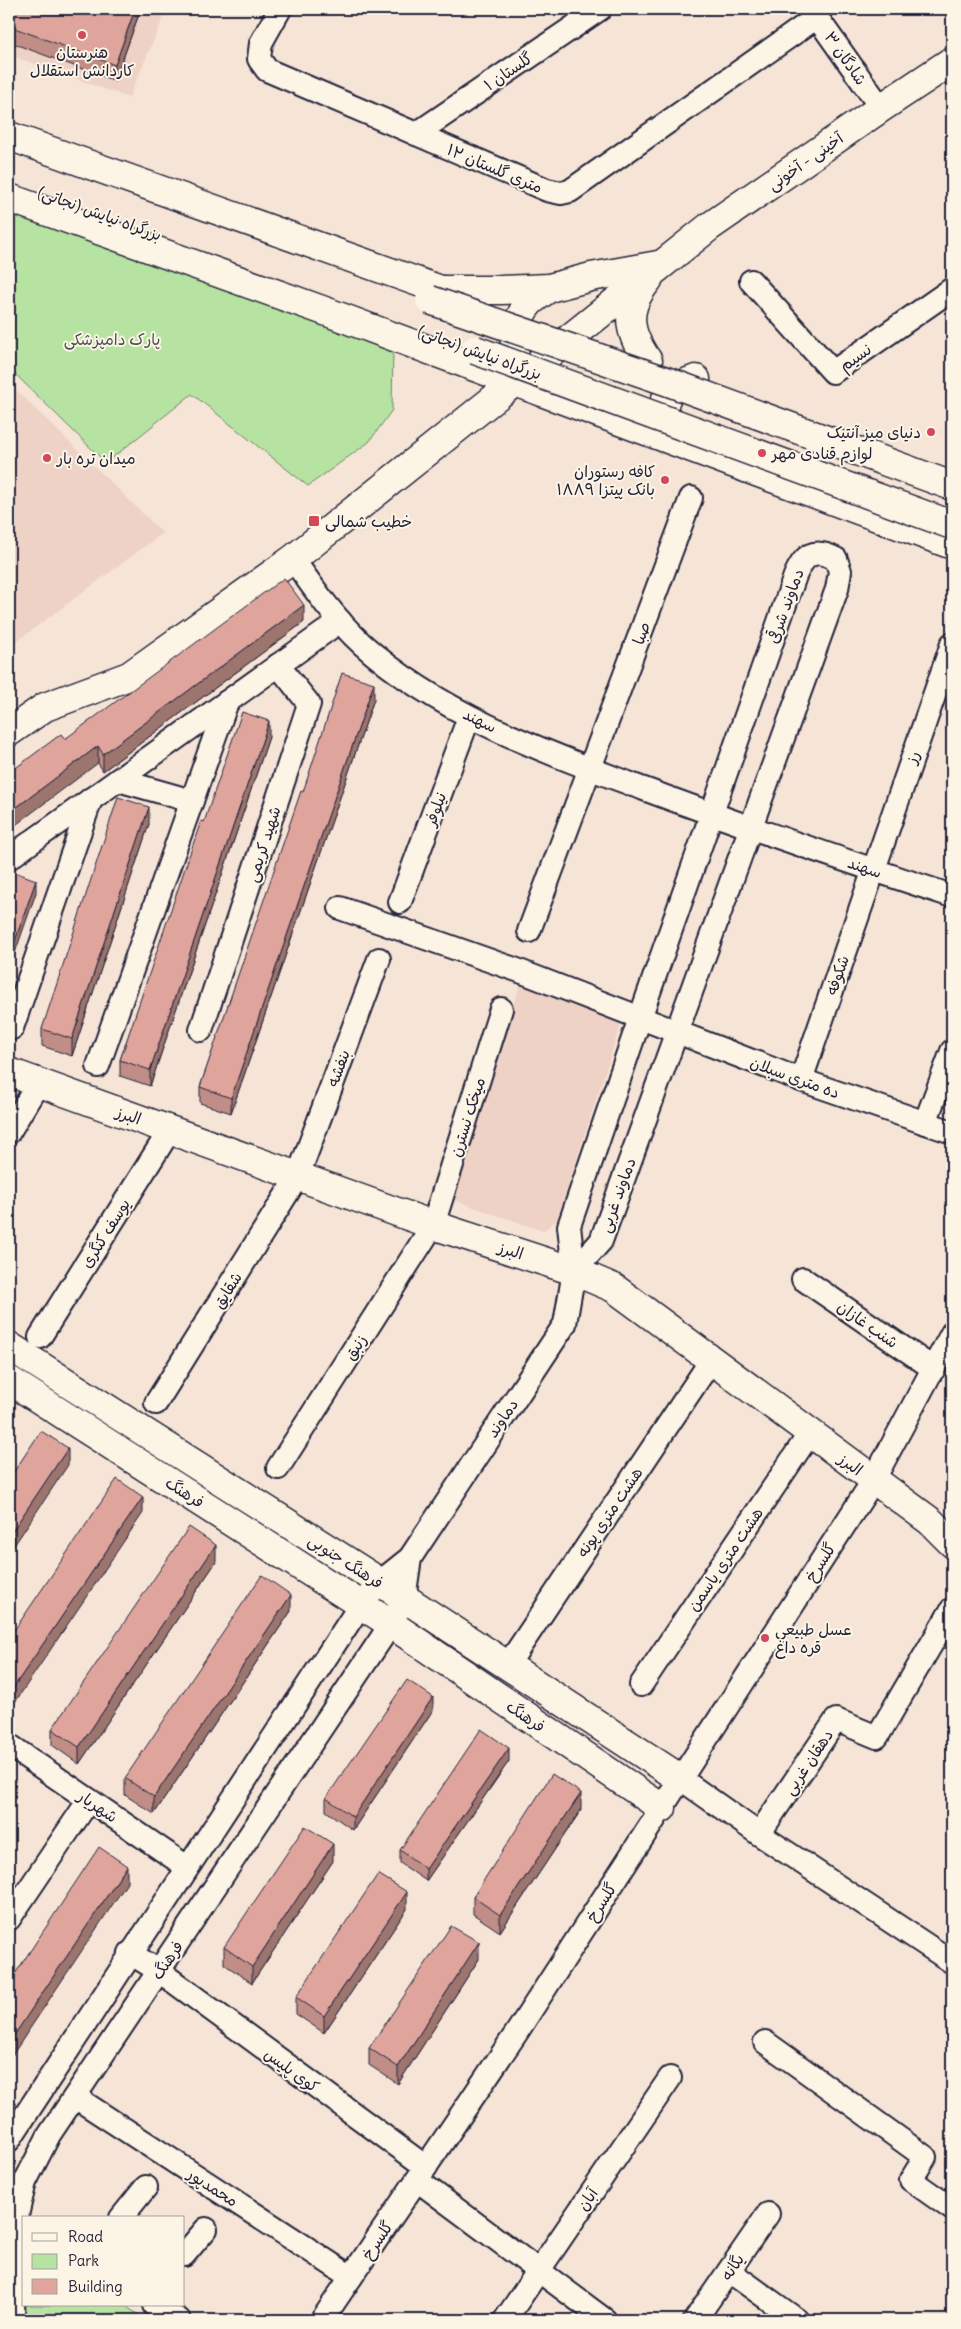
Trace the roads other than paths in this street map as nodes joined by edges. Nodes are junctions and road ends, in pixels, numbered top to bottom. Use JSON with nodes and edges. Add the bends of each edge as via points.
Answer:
{"nodes":[{"id":1,"x":280,"y":9,"type":"edge"},
{"id":2,"x":600,"y":9,"type":"edge"},
{"id":3,"x":814,"y":13,"type":"edge"},
{"id":4,"x":952,"y":61,"type":"edge"},
{"id":5,"x":881,"y":108,"type":"junction"},
{"id":6,"x":416,"y":134,"type":"junction"},
{"id":7,"x":9,"y":136,"type":"edge"},
{"id":8,"x":9,"y":148,"type":"edge"},
{"id":9,"x":9,"y":179,"type":"edge"},
{"id":10,"x":9,"y":198,"type":"edge"},
{"id":11,"x":660,"y":265,"type":"junction"},
{"id":12,"x":751,"y":281,"type":"dead end"},
{"id":13,"x":549,"y":288,"type":"junction"},
{"id":14,"x":952,"y":289,"type":"edge"},
{"id":15,"x":441,"y":290,"type":"junction"},
{"id":16,"x":521,"y":318,"type":"junction"},
{"id":17,"x":571,"y":336,"type":"junction"},
{"id":18,"x":648,"y":361,"type":"junction"},
{"id":19,"x":696,"y":379,"type":"junction"},
{"id":20,"x":515,"y":381,"type":"junction"},
{"id":21,"x":681,"y":443,"type":"junction"},
{"id":22,"x":952,"y":473,"type":"edge"},
{"id":23,"x":952,"y":486,"type":"edge"},
{"id":24,"x":691,"y":498,"type":"dead end"},
{"id":25,"x":952,"y":525,"type":"edge"},
{"id":26,"x":952,"y":545,"type":"edge"},
{"id":27,"x":293,"y":559,"type":"junction"},
{"id":28,"x":340,"y":621,"type":"junction"},
{"id":29,"x":952,"y":644,"type":"edge"},
{"id":30,"x":278,"y":665,"type":"junction"},
{"id":31,"x":227,"y":702,"type":"junction"},
{"id":32,"x":469,"y":717,"type":"junction"},
{"id":33,"x":9,"y":732,"type":"edge"},
{"id":34,"x":590,"y":768,"type":"junction"},
{"id":35,"x":118,"y":780,"type":"junction"},
{"id":36,"x":91,"y":799,"type":"junction"},
{"id":37,"x":192,"y":802,"type":"junction"},
{"id":38,"x":712,"y":814,"type":"junction"},
{"id":39,"x":750,"y":828,"type":"junction"},
{"id":40,"x":9,"y":858,"type":"edge"},
{"id":41,"x":872,"y":870,"type":"junction"},
{"id":42,"x":952,"y":896,"type":"edge"},
{"id":43,"x":400,"y":902,"type":"dead end"},
{"id":44,"x":340,"y":908,"type":"dead end"},
{"id":45,"x":529,"y":931,"type":"dead end"},
{"id":46,"x":379,"y":959,"type":"dead end"},
{"id":47,"x":501,"y":1009,"type":"dead end"},
{"id":48,"x":640,"y":1018,"type":"junction"},
{"id":49,"x":12,"y":1028,"type":"dead end"},
{"id":50,"x":201,"y":1030,"type":"dead end"},
{"id":51,"x":675,"y":1033,"type":"junction"},
{"id":52,"x":952,"y":1051,"type":"edge"},
{"id":53,"x":98,"y":1066,"type":"dead end"},
{"id":54,"x":9,"y":1072,"type":"edge"},
{"id":55,"x":801,"y":1080,"type":"junction"},
{"id":56,"x":38,"y":1082,"type":"junction"},
{"id":57,"x":925,"y":1123,"type":"junction"},
{"id":58,"x":170,"y":1130,"type":"junction"},
{"id":59,"x":9,"y":1132,"type":"edge"},
{"id":60,"x":952,"y":1132,"type":"edge"},
{"id":61,"x":298,"y":1176,"type":"junction"},
{"id":62,"x":433,"y":1225,"type":"junction"},
{"id":63,"x":574,"y":1271,"type":"junction"},
{"id":64,"x":803,"y":1279,"type":"dead end"},
{"id":65,"x":952,"y":1335,"type":"edge"},
{"id":66,"x":40,"y":1337,"type":"dead end"},
{"id":67,"x":9,"y":1346,"type":"edge"},
{"id":68,"x":712,"y":1359,"type":"junction"},
{"id":69,"x":934,"y":1369,"type":"junction"},
{"id":70,"x":9,"y":1380,"type":"edge"},
{"id":71,"x":156,"y":1403,"type":"dead end"},
{"id":72,"x":810,"y":1433,"type":"junction"},
{"id":73,"x":278,"y":1468,"type":"dead end"},
{"id":74,"x":873,"y":1480,"type":"junction"},
{"id":75,"x":952,"y":1543,"type":"edge"},
{"id":76,"x":410,"y":1558,"type":"junction"},
{"id":77,"x":380,"y":1582,"type":"junction"},
{"id":78,"x":404,"y":1599,"type":"junction"},
{"id":79,"x":361,"y":1604,"type":"junction"},
{"id":80,"x":952,"y":1609,"type":"edge"},
{"id":81,"x":391,"y":1624,"type":"junction"},
{"id":82,"x":507,"y":1666,"type":"junction"},
{"id":83,"x":641,"y":1685,"type":"dead end"},
{"id":84,"x":9,"y":1745,"type":"edge"},
{"id":85,"x":680,"y":1779,"type":"junction"},
{"id":86,"x":89,"y":1800,"type":"junction"},
{"id":87,"x":662,"y":1808,"type":"junction"},
{"id":88,"x":760,"y":1834,"type":"junction"},
{"id":89,"x":187,"y":1867,"type":"junction"},
{"id":90,"x":9,"y":1919,"type":"edge"},
{"id":91,"x":130,"y":1953,"type":"junction"},
{"id":92,"x":952,"y":1962,"type":"edge"},
{"id":93,"x":159,"y":1971,"type":"junction"},
{"id":94,"x":766,"y":2042,"type":"dead end"},
{"id":95,"x":670,"y":2078,"type":"dead end"},
{"id":96,"x":75,"y":2096,"type":"junction"},
{"id":97,"x":9,"y":2140,"type":"edge"},
{"id":98,"x":421,"y":2174,"type":"junction"},
{"id":99,"x":146,"y":2187,"type":"dead end"},
{"id":100,"x":952,"y":2209,"type":"edge"},
{"id":101,"x":768,"y":2214,"type":"dead end"},
{"id":102,"x":123,"y":2216,"type":"edge"},
{"id":103,"x":15,"y":2229,"type":"edge"},
{"id":104,"x":206,"y":2229,"type":"dead end"},
{"id":105,"x":185,"y":2254,"type":"edge"},
{"id":106,"x":539,"y":2270,"type":"junction"},
{"id":107,"x":729,"y":2271,"type":"junction"},
{"id":108,"x":351,"y":2277,"type":"junction"},
{"id":109,"x":156,"y":2306,"type":"edge"},
{"id":110,"x":13,"y":2320,"type":"edge"},
{"id":111,"x":179,"y":2320,"type":"edge"},
{"id":112,"x":322,"y":2320,"type":"edge"},
{"id":113,"x":505,"y":2320,"type":"edge"},
{"id":114,"x":605,"y":2320,"type":"edge"},
{"id":115,"x":695,"y":2320,"type":"edge"},
{"id":116,"x":797,"y":2320,"type":"edge"}],
"edges":[{"from":1,"to":6,"type":"street","name":"۱۲ متری گلستان","via":[[261,43],[259,59],[267,70]]},
{"from":2,"to":6,"type":"street","name":"گلستان ۱"},
{"from":3,"to":5,"type":"street","name":"شادگان ۳"},
{"from":3,"to":6,"type":"street","name":"۱۲ متری گلستان","via":[[570,191],[547,190]]},
{"from":4,"to":5,"type":"main road","name":"آخینی - آخونی"},
{"from":5,"to":11,"type":"main road","name":"آخینی - آخونی","via":[[709,227]]},
{"from":7,"to":15,"type":"main road"},
{"from":8,"to":23,"type":"main road","name":"بزرگراه نیایش (نجاتی)","bridge":true,"via":[[430,300],[666,380]]},
{"from":9,"to":25,"type":"main road","name":"بزرگراه نیایش (نجاتی)","bridge":true},
{"from":10,"to":20,"type":"main road"},
{"from":11,"to":13,"type":"main road"},
{"from":11,"to":17,"type":"main road"},
{"from":11,"to":18,"type":"main road","via":[[638,292],[631,316],[635,341]]},
{"from":12,"to":14,"type":"street","name":"نسیم","via":[[833,372]]},
{"from":13,"to":15,"type":"main road"},
{"from":13,"to":16,"type":"main road","via":[[530,303]]},
{"from":15,"to":16,"type":"main road"},
{"from":16,"to":17,"type":"main road"},
{"from":16,"to":20,"type":"main road","via":[[515,341]]},
{"from":17,"to":18,"type":"main road"},
{"from":17,"to":20,"type":"main road"},
{"from":18,"to":19,"type":"main road"},
{"from":19,"to":21,"type":"main road","via":[[670,391],[665,401],[664,413]]},
{"from":19,"to":22,"type":"main road"},
{"from":20,"to":21,"type":"main road"},
{"from":20,"to":27,"type":"main road"},
{"from":21,"to":26,"type":"main road"},
{"from":24,"to":34,"type":"street","name":"صبا"},
{"from":27,"to":28,"type":"street","name":"سهند"},
{"from":27,"to":33,"type":"main road","via":[[129,676],[45,707]]},
{"from":28,"to":30,"type":"street"},
{"from":28,"to":32,"type":"street","name":"سهند","via":[[363,644],[411,680]]},
{"from":29,"to":41,"type":"street","name":"رز"},
{"from":30,"to":31,"type":"street"},
{"from":30,"to":50,"type":"street","name":"شهید کریمی","via":[[309,704]]},
{"from":31,"to":35,"type":"street"},
{"from":31,"to":37,"type":"street"},
{"from":32,"to":34,"type":"street","name":"سهند"},
{"from":32,"to":43,"type":"street","name":"نیلوفر"},
{"from":34,"to":38,"type":"street","name":"سهند"},
{"from":34,"to":45,"type":"street"},
{"from":35,"to":36,"type":"street"},
{"from":35,"to":37,"type":"street"},
{"from":36,"to":40,"type":"street"},
{"from":36,"to":49,"type":"street"},
{"from":37,"to":53,"type":"street"},
{"from":38,"to":39,"type":"street","name":"سهند"},
{"from":38,"to":39,"type":"street","name":"دماوند شرقی","via":[[801,562],[812,554],[825,553],[836,559],[840,571],[836,589]]},
{"from":38,"to":48,"type":"street"},
{"from":39,"to":41,"type":"street","name":"سهند"},
{"from":39,"to":51,"type":"street","name":"دماوند غربی"},
{"from":41,"to":42,"type":"street","name":"سهند"},
{"from":41,"to":55,"type":"street","name":"شکوفه"},
{"from":44,"to":48,"type":"street","name":"ده متری سبلان","via":[[517,970]]},
{"from":46,"to":61,"type":"street","name":"بنفشه"},
{"from":47,"to":62,"type":"street","name":"میخک نسترن"},
{"from":48,"to":51,"type":"street","name":"ده متری سبلان"},
{"from":48,"to":63,"type":"street","via":[[569,1226]]},
{"from":51,"to":55,"type":"street","name":"ده متری سبلان"},
{"from":51,"to":63,"type":"street","name":"دماوند غربی","via":[[601,1241]]},
{"from":52,"to":57,"type":"street"},
{"from":54,"to":56,"type":"main road","name":"البرز"},
{"from":55,"to":57,"type":"street","name":"ده متری سبلان"},
{"from":56,"to":58,"type":"main road","name":"البرز"},
{"from":56,"to":59,"type":"street"},
{"from":57,"to":60,"type":"street","name":"ده متری سبلان"},
{"from":58,"to":61,"type":"main road","name":"البرز"},
{"from":58,"to":66,"type":"street","name":"یوسف کنگری"},
{"from":61,"to":62,"type":"main road","name":"البرز"},
{"from":61,"to":71,"type":"street","name":"شقایق"},
{"from":62,"to":63,"type":"main road","name":"البرز"},
{"from":62,"to":73,"type":"street","name":"زنبق"},
{"from":63,"to":68,"type":"main road","name":"البرز","via":[[614,1288]]},
{"from":63,"to":76,"type":"street","name":"دماوند","via":[[565,1324]]},
{"from":64,"to":69,"type":"street","name":"شنب غازان"},
{"from":65,"to":69,"type":"street","name":"گلسرخ"},
{"from":67,"to":77,"type":"main road","name":"فرهنگ جنوبی"},
{"from":68,"to":72,"type":"main road","name":"البرز"},
{"from":68,"to":82,"type":"street","name":"هشت متری پونه"},
{"from":69,"to":74,"type":"street","name":"گلسرخ"},
{"from":70,"to":79,"type":"main road","name":"فرهنگ"},
{"from":72,"to":74,"type":"main road","name":"البرز"},
{"from":72,"to":83,"type":"street","name":"هشت متری یاسمن"},
{"from":74,"to":75,"type":"main road","name":"البرز","via":[[930,1521]]},
{"from":74,"to":85,"type":"street","name":"گلسرخ"},
{"from":76,"to":77,"type":"street"},
{"from":76,"to":78,"type":"street","name":"فرهنگ"},
{"from":77,"to":78,"type":"main road","name":"فرهنگ جنوبی"},
{"from":77,"to":79,"type":"street"},
{"from":78,"to":81,"type":"street","name":"فرهنگ"},
{"from":78,"to":82,"type":"main road","name":"فرهنگ جنوبی"},
{"from":79,"to":81,"type":"main road","name":"فرهنگ"},
{"from":79,"to":89,"type":"street"},
{"from":80,"to":88,"type":"street","name":"دهقان غربی","via":[[877,1736],[836,1720]]},
{"from":81,"to":87,"type":"main road","name":"فرهنگ"},
{"from":81,"to":93,"type":"street","name":"فرهنگ"},
{"from":82,"to":85,"type":"main road","name":"فرهنگ جنوبی"},
{"from":84,"to":86,"type":"street","name":"شهریار"},
{"from":85,"to":87,"type":"street","name":"گلسرخ"},
{"from":85,"to":88,"type":"street"},
{"from":86,"to":89,"type":"street","name":"شهریار"},
{"from":86,"to":90,"type":"street"},
{"from":87,"to":98,"type":"street","name":"گلسرخ"},
{"from":88,"to":92,"type":"street"},
{"from":89,"to":91,"type":"street"},
{"from":91,"to":93,"type":"street","name":"کوی پلیس"},
{"from":91,"to":97,"type":"street"},
{"from":93,"to":96,"type":"street","name":"فرهنگ"},
{"from":93,"to":98,"type":"street","name":"کوی پلیس"},
{"from":94,"to":100,"type":"street","via":[[925,2157],[911,2180]]},
{"from":95,"to":106,"type":"street","name":"آبان"},
{"from":96,"to":103,"type":"street","name":"فرهنگ","via":[[25,2182]]},
{"from":96,"to":108,"type":"street","name":"محمدپور"},
{"from":98,"to":106,"type":"street","name":"کوی پلیس"},
{"from":98,"to":108,"type":"street","name":"گلسرخ"},
{"from":99,"to":102,"type":"street"},
{"from":101,"to":107,"type":"street","name":"یگانه"},
{"from":103,"to":110,"type":"street","name":"فرهنگ"},
{"from":104,"to":105,"type":"street"},
{"from":106,"to":113,"type":"street","name":"آبان"},
{"from":106,"to":114,"type":"street","name":"کوی پلیس"},
{"from":107,"to":115,"type":"street","name":"یگانه"},
{"from":107,"to":116,"type":"street"},
{"from":108,"to":112,"type":"street","name":"گلسرخ"},
{"from":109,"to":111,"type":"street"}]}
